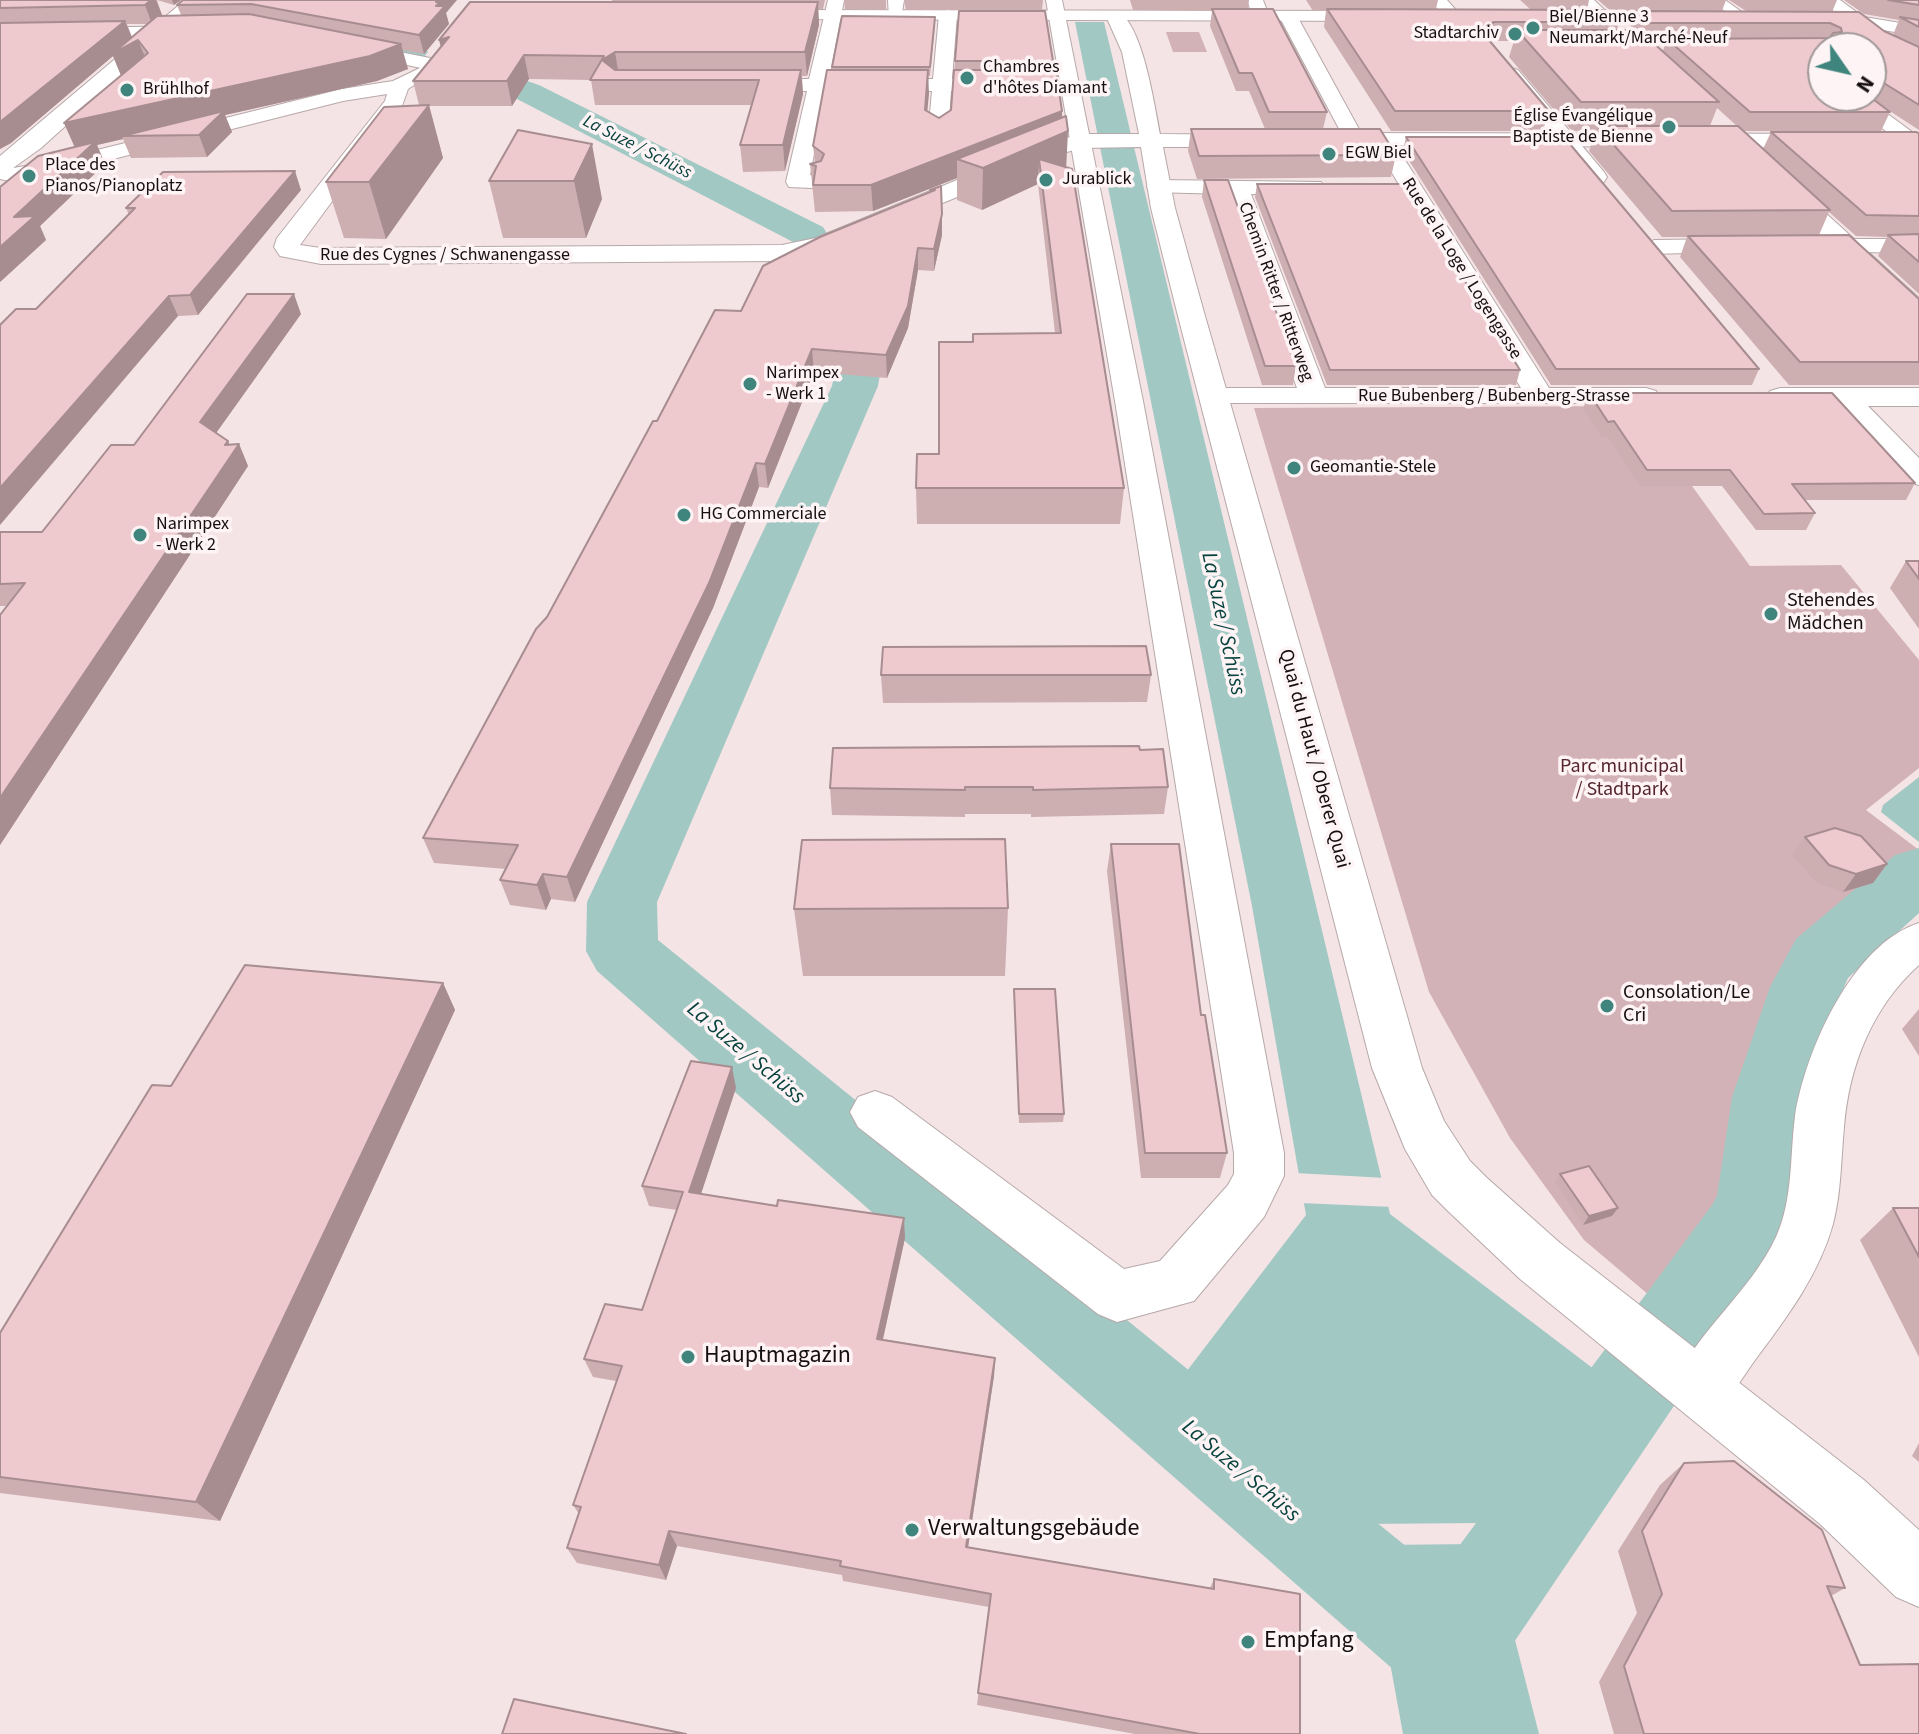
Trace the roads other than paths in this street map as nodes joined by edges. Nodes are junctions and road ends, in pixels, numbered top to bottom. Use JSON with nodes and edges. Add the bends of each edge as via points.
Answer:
{"nodes":[{"id":1,"x":196,"y":0,"type":"edge"},
{"id":2,"x":1438,"y":0,"type":"edge"},
{"id":3,"x":1584,"y":0,"type":"edge"},
{"id":4,"x":1716,"y":0,"type":"edge"},
{"id":5,"x":1829,"y":0,"type":"edge"},
{"id":6,"x":834,"y":8,"type":"edge"},
{"id":7,"x":895,"y":8,"type":"edge"},
{"id":8,"x":1257,"y":8,"type":"edge"},
{"id":9,"x":1059,"y":10,"type":"edge"},
{"id":10,"x":737,"y":15,"type":"edge"},
{"id":11,"x":948,"y":15,"type":"junction"},
{"id":12,"x":1112,"y":16,"type":"junction"},
{"id":13,"x":1288,"y":16,"type":"junction"},
{"id":14,"x":1460,"y":17,"type":"joint"},
{"id":15,"x":1542,"y":17,"type":"edge"},
{"id":16,"x":1604,"y":18,"type":"junction"},
{"id":17,"x":1826,"y":21,"type":"edge"},
{"id":18,"x":1858,"y":21,"type":"junction"},
{"id":19,"x":1754,"y":23,"type":"joint"},
{"id":20,"x":164,"y":25,"type":"junction"},
{"id":21,"x":214,"y":30,"type":"edge"},
{"id":22,"x":1919,"y":31,"type":"edge"},
{"id":23,"x":0,"y":34,"type":"edge"},
{"id":24,"x":1624,"y":38,"type":"edge"},
{"id":25,"x":328,"y":42,"type":"edge"},
{"id":26,"x":446,"y":44,"type":"edge"},
{"id":27,"x":1887,"y":48,"type":"edge"},
{"id":28,"x":1895,"y":48,"type":"junction"},
{"id":29,"x":1919,"y":60,"type":"edge"},
{"id":30,"x":1499,"y":61,"type":"edge"},
{"id":31,"x":430,"y":64,"type":"junction"},
{"id":32,"x":728,"y":85,"type":"edge"},
{"id":33,"x":820,"y":85,"type":"junction"},
{"id":34,"x":943,"y":85,"type":"junction"},
{"id":35,"x":1070,"y":85,"type":"junction"},
{"id":36,"x":399,"y":86,"type":"junction"},
{"id":37,"x":1872,"y":112,"type":"edge"},
{"id":38,"x":1706,"y":115,"type":"edge"},
{"id":39,"x":938,"y":135,"type":"edge"},
{"id":40,"x":1143,"y":140,"type":"junction"},
{"id":41,"x":1272,"y":140,"type":"edge"},
{"id":42,"x":1303,"y":140,"type":"edge"},
{"id":43,"x":1355,"y":140,"type":"junction"},
{"id":44,"x":1734,"y":140,"type":"junction"},
{"id":45,"x":1089,"y":141,"type":"junction"},
{"id":46,"x":1383,"y":141,"type":"junction"},
{"id":47,"x":1567,"y":141,"type":"junction"},
{"id":48,"x":1916,"y":143,"type":"edge"},
{"id":49,"x":5,"y":171,"type":"edge"},
{"id":50,"x":812,"y":181,"type":"edge"},
{"id":51,"x":1158,"y":187,"type":"junction"},
{"id":52,"x":1237,"y":187,"type":"junction"},
{"id":53,"x":1339,"y":187,"type":"edge"},
{"id":54,"x":1383,"y":187,"type":"edge"},
{"id":55,"x":1410,"y":187,"type":"junction"},
{"id":56,"x":1608,"y":191,"type":"edge"},
{"id":57,"x":1636,"y":224,"type":"edge"},
{"id":58,"x":1847,"y":246,"type":"junction"},
{"id":59,"x":1919,"y":246,"type":"edge"},
{"id":60,"x":1654,"y":247,"type":"junction"},
{"id":61,"x":1674,"y":270,"type":"edge"},
{"id":62,"x":1919,"y":313,"type":"edge"},
{"id":63,"x":1754,"y":386,"type":"edge"},
{"id":64,"x":1540,"y":396,"type":"junction"},
{"id":65,"x":1213,"y":397,"type":"junction"},
{"id":66,"x":1314,"y":397,"type":"junction"},
{"id":67,"x":1668,"y":397,"type":"edge"},
{"id":68,"x":1844,"y":397,"type":"junction"},
{"id":69,"x":1919,"y":397,"type":"edge"},
{"id":70,"x":1919,"y":476,"type":"edge"},
{"id":71,"x":1919,"y":940,"type":"edge"},
{"id":72,"x":875,"y":1112,"type":"dead end"},
{"id":73,"x":1690,"y":1378,"type":"junction"},
{"id":74,"x":1919,"y":1574,"type":"edge"}],
"edges":[{"from":1,"to":20,"type":"street"},
{"from":2,"to":14,"type":"street"},
{"from":3,"to":16,"type":"street"},
{"from":4,"to":19,"type":"street"},
{"from":5,"to":18,"type":"street"},
{"from":6,"to":7,"type":"street"},
{"from":6,"to":10,"type":"street"},
{"from":6,"to":33,"type":"street"},
{"from":7,"to":11,"type":"street"},
{"from":8,"to":12,"type":"street"},
{"from":8,"to":13,"type":"street"},
{"from":9,"to":11,"type":"street"},
{"from":9,"to":12,"type":"street"},
{"from":9,"to":35,"type":"street"},
{"from":11,"to":34,"type":"street"},
{"from":12,"to":40,"type":"street","name":"Quai du Haut / Oberer Quai","via":[[1128,46]]},
{"from":13,"to":14,"type":"street"},
{"from":13,"to":43,"type":"street"},
{"from":15,"to":16,"type":"street"},
{"from":16,"to":19,"type":"street"},
{"from":16,"to":24,"type":"street"},
{"from":17,"to":18,"type":"street"},
{"from":18,"to":22,"type":"street"},
{"from":18,"to":28,"type":"street"},
{"from":20,"to":21,"type":"street"},
{"from":20,"to":23,"type":"street"},
{"from":20,"to":49,"type":"street"},
{"from":25,"to":31,"type":"street"},
{"from":26,"to":31,"type":"street"},
{"from":27,"to":28,"type":"street"},
{"from":28,"to":29,"type":"street"},
{"from":30,"to":47,"type":"street"},
{"from":31,"to":36,"type":"street"},
{"from":32,"to":33,"type":"street"},
{"from":33,"to":34,"type":"street"},
{"from":33,"to":50,"type":"street","via":[[797,182]]},
{"from":34,"to":35,"type":"street"},
{"from":34,"to":39,"type":"street"},
{"from":35,"to":45,"type":"street"},
{"from":36,"to":45,"type":"street","name":"Rue des Cygnes / Schwanengasse","via":[[395,102],[289,238],[289,251],[321,256],[739,255],[803,250],[1055,148]]},
{"from":36,"to":49,"type":"street"},
{"from":37,"to":48,"type":"street"},
{"from":38,"to":44,"type":"street"},
{"from":40,"to":41,"type":"street"},
{"from":40,"to":45,"type":"street"},
{"from":40,"to":51,"type":"street","name":"Quai du Haut / Oberer Quai"},
{"from":42,"to":43,"type":"street"},
{"from":43,"to":46,"type":"street"},
{"from":44,"to":47,"type":"street"},
{"from":44,"to":48,"type":"street"},
{"from":44,"to":58,"type":"street"},
{"from":45,"to":72,"type":"street","via":[[1259,1153],[1255,1186],[1175,1283],[1117,1296]]},
{"from":46,"to":47,"type":"street"},
{"from":46,"to":55,"type":"street","name":"Rue de la Loge / Logengasse"},
{"from":47,"to":56,"type":"street"},
{"from":51,"to":52,"type":"street","name":"Chemin Ritter / Ritterweg"},
{"from":51,"to":65,"type":"street","name":"Quai du Haut / Oberer Quai"},
{"from":52,"to":53,"type":"street","name":"Chemin Ritter / Ritterweg"},
{"from":52,"to":66,"type":"street","name":"Chemin Ritter / Ritterweg"},
{"from":54,"to":55,"type":"street"},
{"from":55,"to":64,"type":"street","name":"Rue de la Loge / Logengasse"},
{"from":57,"to":60,"type":"street"},
{"from":58,"to":59,"type":"street"},
{"from":58,"to":60,"type":"street"},
{"from":58,"to":62,"type":"street"},
{"from":60,"to":61,"type":"street"},
{"from":63,"to":68,"type":"street","via":[[1780,397]]},
{"from":64,"to":66,"type":"street","name":"Rue Bubenberg / Bubenberg-Strasse"},
{"from":64,"to":67,"type":"street","name":"Rue Bubenberg / Bubenberg-Strasse"},
{"from":65,"to":66,"type":"street","name":"Rue Bubenberg / Bubenberg-Strasse"},
{"from":65,"to":73,"type":"street","name":"Quai du Haut / Oberer Quai","via":[[1397,1068],[1423,1133],[1468,1195],[1540,1261]]},
{"from":68,"to":69,"type":"street"},
{"from":68,"to":70,"type":"street"},
{"from":71,"to":73,"type":"street","via":[[1897,959],[1851,1018],[1835,1056],[1820,1113],[1813,1192],[1802,1240],[1786,1270]]},
{"from":73,"to":74,"type":"street","name":"Quai du Haut / Oberer Quai","via":[[1842,1502]]}]}
